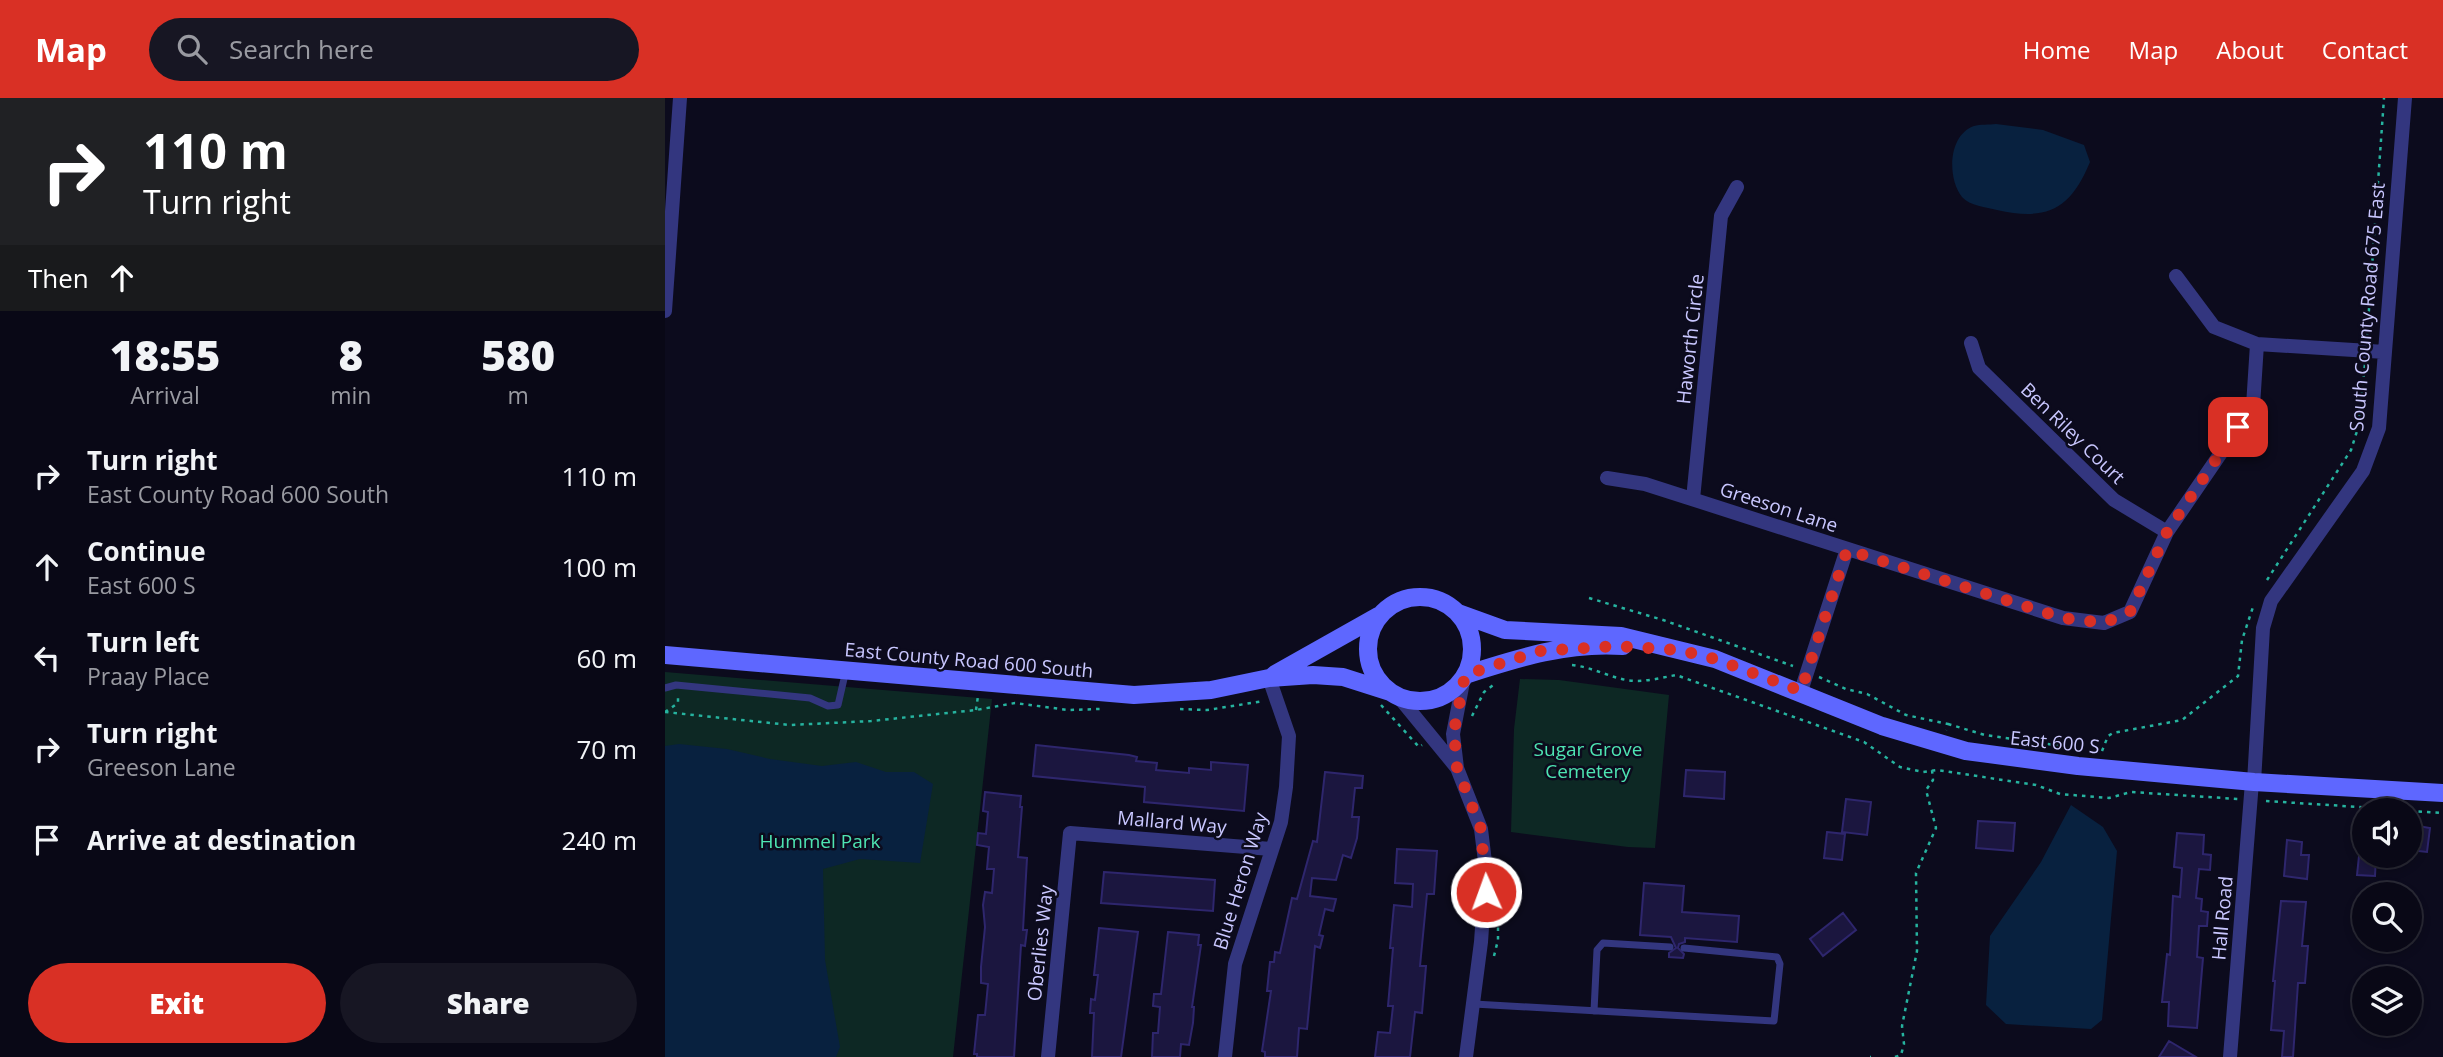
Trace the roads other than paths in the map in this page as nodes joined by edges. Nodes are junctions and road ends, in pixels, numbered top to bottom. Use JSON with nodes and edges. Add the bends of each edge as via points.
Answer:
{"nodes":[{"id":1,"x":680,"y":98,"type":"edge"},
{"id":2,"x":2406,"y":98,"type":"edge"},
{"id":3,"x":1737,"y":187,"type":"dead end"},
{"id":4,"x":2176,"y":275,"type":"dead end"},
{"id":5,"x":665,"y":311,"type":"edge"},
{"id":6,"x":1971,"y":343,"type":"dead end"},
{"id":7,"x":2257,"y":344,"type":"junction"},
{"id":8,"x":2385,"y":352,"type":"junction"},
{"id":9,"x":1607,"y":478,"type":"dead end"},
{"id":10,"x":1693,"y":499,"type":"junction"},
{"id":11,"x":2167,"y":532,"type":"junction"},
{"id":12,"x":1847,"y":550,"type":"junction"},
{"id":13,"x":1458,"y":613,"type":"junction"},
{"id":14,"x":1380,"y":615,"type":"junction"},
{"id":15,"x":1679,"y":650,"type":"junction"},
{"id":16,"x":665,"y":655,"type":"edge"},
{"id":17,"x":846,"y":670,"type":"junction"},
{"id":18,"x":1464,"y":676,"type":"junction"},
{"id":19,"x":1269,"y":678,"type":"junction"},
{"id":20,"x":665,"y":688,"type":"edge"},
{"id":21,"x":1801,"y":691,"type":"junction"},
{"id":22,"x":1389,"y":697,"type":"junction"},
{"id":23,"x":1457,"y":768,"type":"junction"},
{"id":24,"x":2253,"y":782,"type":"junction"},
{"id":25,"x":2443,"y":793,"type":"edge"},
{"id":26,"x":1070,"y":833,"type":"joint"},
{"id":27,"x":1271,"y":849,"type":"junction"},
{"id":28,"x":1670,"y":947,"type":"dead end"},
{"id":29,"x":1684,"y":948,"type":"dead end"},
{"id":30,"x":1474,"y":1004,"type":"junction"},
{"id":31,"x":1594,"y":1011,"type":"junction"},
{"id":32,"x":1048,"y":1057,"type":"edge"},
{"id":33,"x":1226,"y":1057,"type":"edge"},
{"id":34,"x":1466,"y":1057,"type":"edge"},
{"id":35,"x":2230,"y":1057,"type":"edge"}],
"edges":[{"from":1,"to":5,"type":"street"},
{"from":2,"to":8,"type":"street","name":"South County Road 675 East"},
{"from":3,"to":10,"type":"street","name":"Haworth Circle","via":[[1721,216]]},
{"from":4,"to":7,"type":"street","via":[[2214,327]]},
{"from":6,"to":11,"type":"street","name":"Ben Riley Court","via":[[1979,368],[2114,500]]},
{"from":7,"to":8,"type":"street"},
{"from":7,"to":11,"type":"street","name":"Greeson Lane","via":[[2253,406]]},
{"from":8,"to":24,"type":"street","name":"South County Road 675 East","via":[[2379,428],[2363,471],[2271,601],[2263,628]]},
{"from":9,"to":10,"type":"street","name":"Greeson Lane"},
{"from":10,"to":12,"type":"street","name":"Greeson Lane"},
{"from":11,"to":12,"type":"street","name":"Greeson Lane","via":[[2130,612],[2104,623],[2063,618]]},
{"from":12,"to":21,"type":"street"},
{"from":13,"to":14,"type":"street","via":[[1442,601],[1423,597],[1403,599]]},
{"from":13,"to":15,"type":"street","via":[[1505,630],[1621,636]]},
{"from":13,"to":18,"type":"street","via":[[1471,639],[1471,659]]},
{"from":14,"to":19,"type":"street","name":"East County Road 600 South"},
{"from":14,"to":22,"type":"street","via":[[1369,638],[1368,655]]},
{"from":15,"to":18,"type":"street","via":[[1557,649]]},
{"from":15,"to":21,"type":"street","name":"East 600 S"},
{"from":16,"to":17,"type":"street","name":"East County Road 600 South"},
{"from":17,"to":19,"type":"street","name":"East County Road 600 South","via":[[1134,695],[1211,690]]},
{"from":17,"to":20,"type":"lane","via":[[838,705],[828,706],[810,698],[678,685]]},
{"from":18,"to":22,"type":"street","via":[[1450,692],[1432,700]]},
{"from":18,"to":23,"type":"street","via":[[1454,731]]},
{"from":19,"to":22,"type":"street","name":"East County Road 600 South","via":[[1330,675],[1353,679]]},
{"from":19,"to":27,"type":"street","name":"Blue Heron Way","via":[[1289,736],[1281,822]]},
{"from":21,"to":24,"type":"street","name":"East 600 S","via":[[1882,726],[1941,745],[2020,760]]},
{"from":22,"to":23,"type":"street"},
{"from":23,"to":30,"type":"street","via":[[1481,829],[1486,870]]},
{"from":24,"to":25,"type":"street","name":"East 600 S"},
{"from":24,"to":35,"type":"street","name":"Hall Road"},
{"from":26,"to":27,"type":"street","name":"Mallard Way"},
{"from":26,"to":32,"type":"street","name":"Oberlies Way"},
{"from":27,"to":33,"type":"street","name":"Blue Heron Way","via":[[1235,964]]},
{"from":28,"to":31,"type":"lane","via":[[1600,945]]},
{"from":29,"to":31,"type":"lane","via":[[1777,957],[1774,1021]]},
{"from":30,"to":31,"type":"lane"},
{"from":30,"to":34,"type":"street"}]}
